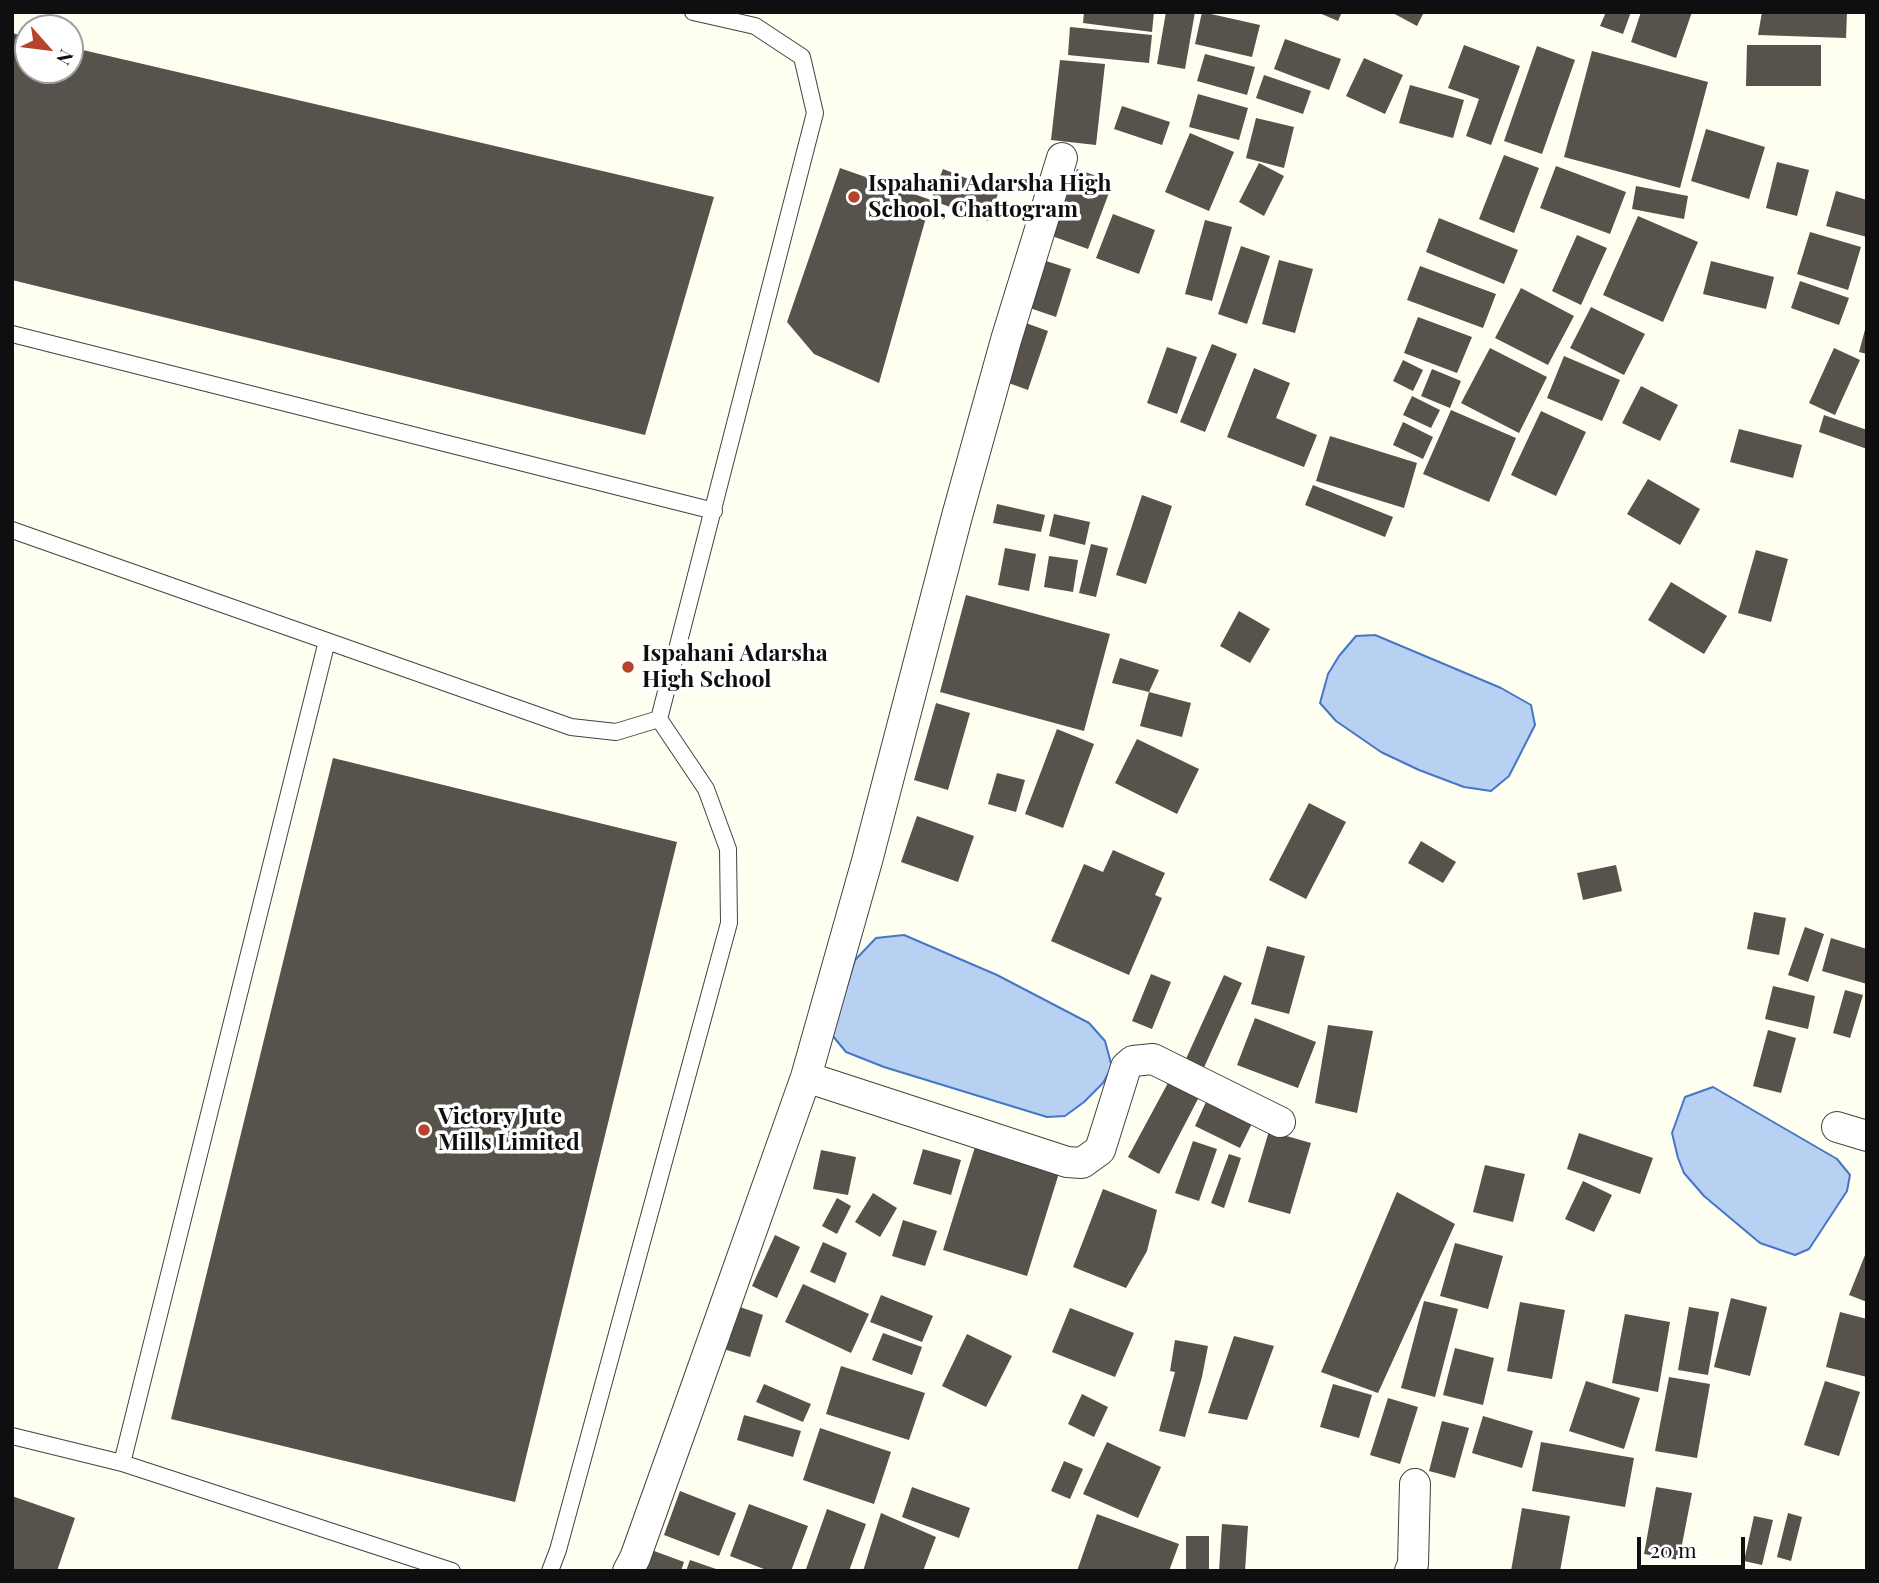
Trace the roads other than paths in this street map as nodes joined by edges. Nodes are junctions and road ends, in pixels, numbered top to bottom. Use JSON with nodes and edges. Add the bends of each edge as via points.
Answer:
{"nodes":[{"id":1,"x":694,"y":12,"type":"edge"},
{"id":2,"x":1062,"y":158,"type":"dead end"},
{"id":3,"x":12,"y":334,"type":"edge"},
{"id":4,"x":714,"y":511,"type":"junction"},
{"id":5,"x":12,"y":530,"type":"edge"},
{"id":6,"x":327,"y":641,"type":"junction"},
{"id":7,"x":659,"y":719,"type":"junction"},
{"id":8,"x":806,"y":1077,"type":"junction"},
{"id":9,"x":1280,"y":1122,"type":"dead end"},
{"id":10,"x":1837,"y":1127,"type":"dead end"},
{"id":11,"x":1867,"y":1136,"type":"edge"},
{"id":12,"x":12,"y":1436,"type":"edge"},
{"id":13,"x":122,"y":1463,"type":"junction"},
{"id":14,"x":1415,"y":1485,"type":"dead end"},
{"id":15,"x":452,"y":1571,"type":"edge"},
{"id":16,"x":550,"y":1571,"type":"edge"},
{"id":17,"x":628,"y":1571,"type":"edge"},
{"id":18,"x":1410,"y":1571,"type":"edge"}],
"edges":[{"from":1,"to":4,"type":"lane","via":[[755,26],[802,57],[815,113]]},
{"from":2,"to":8,"type":"street","via":[[1006,340]]},
{"from":3,"to":4,"type":"lane"},
{"from":4,"to":7,"type":"lane"},
{"from":5,"to":6,"type":"lane"},
{"from":6,"to":7,"type":"lane","via":[[571,727],[616,732]]},
{"from":6,"to":13,"type":"lane"},
{"from":7,"to":16,"type":"lane","via":[[706,789],[728,849],[729,923]]},
{"from":8,"to":9,"type":"street","via":[[1067,1162],[1082,1163],[1100,1150],[1126,1067],[1133,1061],[1153,1059]]},
{"from":8,"to":17,"type":"street"},
{"from":10,"to":11,"type":"street"},
{"from":12,"to":13,"type":"lane"},
{"from":13,"to":15,"type":"lane"},
{"from":14,"to":18,"type":"street"}]}
